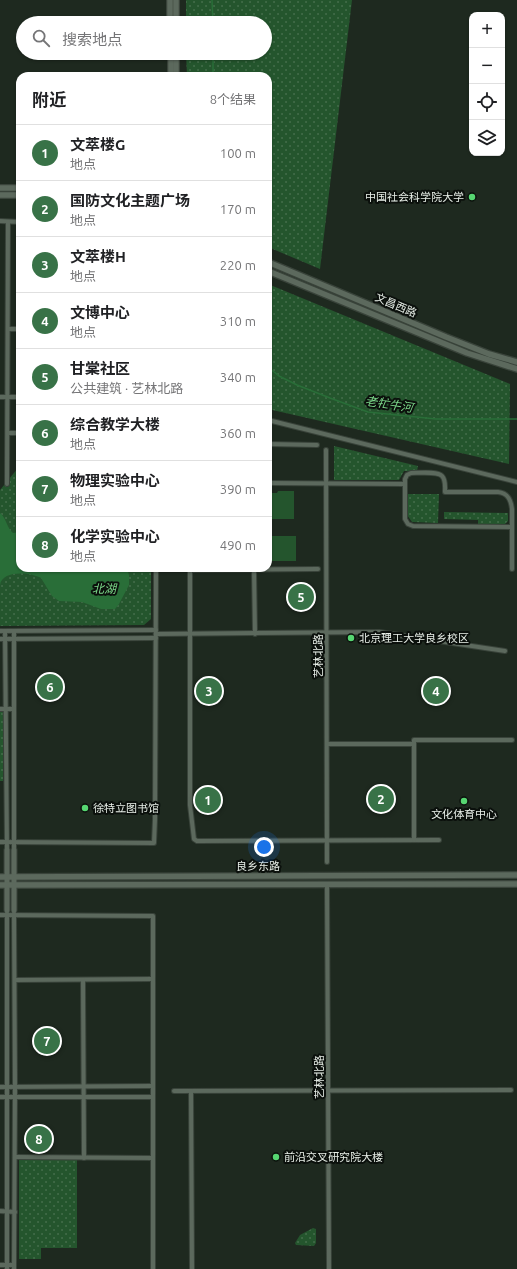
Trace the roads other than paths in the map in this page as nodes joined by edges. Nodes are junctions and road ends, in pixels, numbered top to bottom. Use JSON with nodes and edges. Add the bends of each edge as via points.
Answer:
{"nodes":[{"id":1,"x":170,"y":0,"type":"edge"},
{"id":2,"x":176,"y":0,"type":"edge"},
{"id":3,"x":170,"y":16,"type":"edge"},
{"id":4,"x":176,"y":16,"type":"edge"},
{"id":5,"x":171,"y":60,"type":"edge"},
{"id":6,"x":176,"y":60,"type":"edge"},
{"id":7,"x":171,"y":72,"type":"edge"},
{"id":8,"x":176,"y":72,"type":"edge"},
{"id":9,"x":0,"y":188,"type":"edge"},
{"id":10,"x":16,"y":188,"type":"edge"},
{"id":11,"x":0,"y":195,"type":"edge"},
{"id":12,"x":16,"y":195,"type":"edge"},
{"id":13,"x":0,"y":221,"type":"edge"},
{"id":14,"x":8,"y":222,"type":"junction"},
{"id":15,"x":16,"y":222,"type":"edge"},
{"id":16,"x":272,"y":264,"type":"edge"},
{"id":17,"x":272,"y":273,"type":"edge"},
{"id":18,"x":8,"y":329,"type":"junction"},
{"id":19,"x":16,"y":329,"type":"edge"},
{"id":20,"x":517,"y":362,"type":"edge"},
{"id":21,"x":517,"y":369,"type":"edge"},
{"id":22,"x":0,"y":397,"type":"edge"},
{"id":23,"x":8,"y":397,"type":"junction"},
{"id":24,"x":16,"y":397,"type":"edge"},
{"id":25,"x":272,"y":421,"type":"edge"},
{"id":26,"x":8,"y":433,"type":"junction"},
{"id":27,"x":16,"y":433,"type":"edge"},
{"id":28,"x":272,"y":444,"type":"edge"},
{"id":29,"x":317,"y":445,"type":"dead end"},
{"id":30,"x":326,"y":450,"type":"dead end"},
{"id":31,"x":517,"y":482,"type":"edge"},
{"id":32,"x":272,"y":483,"type":"edge"},
{"id":33,"x":326,"y":483,"type":"junction"},
{"id":34,"x":8,"y":484,"type":"dead end"},
{"id":35,"x":404,"y":484,"type":"junction"},
{"id":36,"x":512,"y":527,"type":"junction"},
{"id":37,"x":272,"y":569,"type":"edge"},
{"id":38,"x":318,"y":569,"type":"dead end"},
{"id":39,"x":512,"y":569,"type":"dead end"},
{"id":40,"x":156,"y":572,"type":"edge"},
{"id":41,"x":190,"y":572,"type":"edge"},
{"id":42,"x":257,"y":572,"type":"edge"},
{"id":43,"x":0,"y":631,"type":"edge"},
{"id":44,"x":5,"y":631,"type":"junction"},
{"id":45,"x":14,"y":631,"type":"junction"},
{"id":46,"x":326,"y":633,"type":"junction"},
{"id":47,"x":156,"y":634,"type":"junction"},
{"id":48,"x":190,"y":634,"type":"junction"},
{"id":49,"x":255,"y":634,"type":"junction"},
{"id":50,"x":0,"y":639,"type":"edge"},
{"id":51,"x":6,"y":639,"type":"junction"},
{"id":52,"x":14,"y":639,"type":"junction"},
{"id":53,"x":505,"y":651,"type":"dead end"},
{"id":54,"x":0,"y":709,"type":"edge"},
{"id":55,"x":6,"y":709,"type":"junction"},
{"id":56,"x":14,"y":709,"type":"junction"},
{"id":57,"x":512,"y":740,"type":"dead end"},
{"id":58,"x":327,"y":744,"type":"junction"},
{"id":59,"x":414,"y":744,"type":"junction"},
{"id":60,"x":327,"y":840,"type":"junction"},
{"id":61,"x":414,"y":840,"type":"junction"},
{"id":62,"x":439,"y":840,"type":"dead end"},
{"id":63,"x":0,"y":842,"type":"edge"},
{"id":64,"x":7,"y":842,"type":"junction"},
{"id":65,"x":14,"y":842,"type":"junction"},
{"id":66,"x":7,"y":850,"type":"joint"},
{"id":67,"x":14,"y":850,"type":"joint"},
{"id":68,"x":327,"y":862,"type":"dead end"},
{"id":69,"x":517,"y":875,"type":"edge"},
{"id":70,"x":0,"y":877,"type":"edge"},
{"id":71,"x":7,"y":877,"type":"junction"},
{"id":72,"x":14,"y":877,"type":"junction"},
{"id":73,"x":174,"y":877,"type":"junction"},
{"id":74,"x":174,"y":884,"type":"junction"},
{"id":75,"x":327,"y":884,"type":"junction"},
{"id":76,"x":517,"y":884,"type":"edge"},
{"id":77,"x":0,"y":885,"type":"edge"},
{"id":78,"x":7,"y":885,"type":"junction"},
{"id":79,"x":14,"y":885,"type":"junction"},
{"id":80,"x":14,"y":912,"type":"junction"},
{"id":81,"x":7,"y":913,"type":"junction"},
{"id":82,"x":0,"y":915,"type":"edge"},
{"id":83,"x":15,"y":980,"type":"junction"},
{"id":84,"x":83,"y":980,"type":"junction"},
{"id":85,"x":152,"y":980,"type":"junction"},
{"id":86,"x":152,"y":1086,"type":"junction"},
{"id":87,"x":0,"y":1087,"type":"edge"},
{"id":88,"x":7,"y":1087,"type":"junction"},
{"id":89,"x":15,"y":1087,"type":"junction"},
{"id":90,"x":84,"y":1087,"type":"junction"},
{"id":91,"x":191,"y":1090,"type":"junction"},
{"id":92,"x":328,"y":1090,"type":"junction"},
{"id":93,"x":511,"y":1090,"type":"dead end"},
{"id":94,"x":174,"y":1091,"type":"dead end"},
{"id":95,"x":0,"y":1097,"type":"edge"},
{"id":96,"x":7,"y":1097,"type":"junction"},
{"id":97,"x":15,"y":1097,"type":"junction"},
{"id":98,"x":84,"y":1097,"type":"junction"},
{"id":99,"x":153,"y":1097,"type":"junction"},
{"id":100,"x":15,"y":1158,"type":"junction"},
{"id":101,"x":84,"y":1158,"type":"junction"},
{"id":102,"x":153,"y":1158,"type":"junction"},
{"id":103,"x":0,"y":1211,"type":"edge"},
{"id":104,"x":7,"y":1212,"type":"junction"},
{"id":105,"x":15,"y":1212,"type":"junction"},
{"id":106,"x":0,"y":1265,"type":"edge"},
{"id":107,"x":7,"y":1267,"type":"edge"},
{"id":108,"x":14,"y":1267,"type":"edge"},
{"id":109,"x":153,"y":1269,"type":"edge"},
{"id":110,"x":192,"y":1269,"type":"edge"},
{"id":111,"x":328,"y":1269,"type":"edge"}],
"edges":[{"from":1,"to":3,"type":"main road"},
{"from":2,"to":4,"type":"main road"},
{"from":5,"to":7,"type":"main road"},
{"from":6,"to":8,"type":"main road"},
{"from":9,"to":10,"type":"main road"},
{"from":11,"to":12,"type":"main road"},
{"from":13,"to":14,"type":"street"},
{"from":14,"to":15,"type":"street"},
{"from":14,"to":18,"type":"street"},
{"from":16,"to":20,"type":"main road","name":"文昌西路","via":[[488,354]]},
{"from":17,"to":21,"type":"main road","name":"文昌西路","via":[[467,353]]},
{"from":18,"to":19,"type":"street"},
{"from":18,"to":23,"type":"street"},
{"from":22,"to":23,"type":"street"},
{"from":23,"to":24,"type":"street"},
{"from":23,"to":26,"type":"street"},
{"from":25,"to":31,"type":"street"},
{"from":26,"to":27,"type":"street"},
{"from":26,"to":34,"type":"street"},
{"from":28,"to":29,"type":"street"},
{"from":30,"to":33,"type":"street","name":"艺林北路"},
{"from":32,"to":33,"type":"street"},
{"from":33,"to":35,"type":"street"},
{"from":33,"to":46,"type":"street","name":"艺林北路"},
{"from":35,"to":36,"type":"street","via":[[405,519],[413,526]]},
{"from":35,"to":36,"type":"street","via":[[407,475],[411,473],[438,473],[443,476],[444,492],[502,493],[510,500]]},
{"from":36,"to":39,"type":"street"},
{"from":37,"to":38,"type":"street"},
{"from":40,"to":47,"type":"street"},
{"from":41,"to":48,"type":"street"},
{"from":42,"to":49,"type":"street"},
{"from":43,"to":44,"type":"street"},
{"from":44,"to":45,"type":"street"},
{"from":44,"to":51,"type":"street"},
{"from":45,"to":47,"type":"street"},
{"from":45,"to":52,"type":"street"},
{"from":46,"to":49,"type":"street"},
{"from":46,"to":53,"type":"street","via":[[379,632]]},
{"from":46,"to":58,"type":"street","name":"艺林北路"},
{"from":47,"to":48,"type":"street"},
{"from":47,"to":52,"type":"street"},
{"from":47,"to":65,"type":"street","via":[[154,843]]},
{"from":48,"to":49,"type":"street"},
{"from":48,"to":60,"type":"street","via":[[190,805],[194,839]]},
{"from":50,"to":51,"type":"street"},
{"from":51,"to":52,"type":"street"},
{"from":51,"to":55,"type":"street"},
{"from":52,"to":56,"type":"street"},
{"from":54,"to":55,"type":"street"},
{"from":55,"to":56,"type":"street"},
{"from":55,"to":64,"type":"street"},
{"from":56,"to":65,"type":"street"},
{"from":57,"to":59,"type":"street","via":[[414,740]]},
{"from":58,"to":59,"type":"street"},
{"from":58,"to":60,"type":"street","name":"艺林北路"},
{"from":59,"to":61,"type":"street"},
{"from":60,"to":61,"type":"street"},
{"from":60,"to":68,"type":"street","name":"艺林北路"},
{"from":61,"to":62,"type":"street"},
{"from":63,"to":64,"type":"street"},
{"from":64,"to":65,"type":"street"},
{"from":64,"to":66,"type":"street"},
{"from":65,"to":67,"type":"street"},
{"from":66,"to":71,"type":"street"},
{"from":67,"to":72,"type":"street"},
{"from":69,"to":73,"type":"main road","name":"良乡东路"},
{"from":70,"to":71,"type":"main road","name":"良乡东路"},
{"from":71,"to":72,"type":"main road","name":"良乡东路"},
{"from":71,"to":78,"type":"street"},
{"from":72,"to":73,"type":"main road","name":"良乡东路"},
{"from":72,"to":79,"type":"street"},
{"from":73,"to":74,"type":"main road"},
{"from":74,"to":75,"type":"main road","name":"良乡东路"},
{"from":74,"to":79,"type":"main road","name":"良乡东路"},
{"from":75,"to":76,"type":"main road","name":"良乡东路"},
{"from":75,"to":92,"type":"street","name":"艺林北路"},
{"from":77,"to":78,"type":"main road","name":"良乡东路"},
{"from":78,"to":79,"type":"main road","name":"良乡东路"},
{"from":78,"to":81,"type":"street"},
{"from":79,"to":80,"type":"street"},
{"from":80,"to":81,"type":"street"},
{"from":80,"to":83,"type":"street"},
{"from":80,"to":85,"type":"street","via":[[153,916]]},
{"from":81,"to":82,"type":"street"},
{"from":81,"to":88,"type":"street"},
{"from":83,"to":84,"type":"street"},
{"from":83,"to":89,"type":"street"},
{"from":84,"to":85,"type":"street"},
{"from":84,"to":90,"type":"street"},
{"from":85,"to":86,"type":"street"},
{"from":86,"to":90,"type":"street"},
{"from":86,"to":99,"type":"street"},
{"from":87,"to":88,"type":"street"},
{"from":88,"to":89,"type":"street"},
{"from":88,"to":96,"type":"street"},
{"from":89,"to":90,"type":"street"},
{"from":89,"to":97,"type":"street"},
{"from":90,"to":98,"type":"street"},
{"from":91,"to":92,"type":"street"},
{"from":91,"to":94,"type":"street"},
{"from":91,"to":110,"type":"street"},
{"from":92,"to":93,"type":"street"},
{"from":92,"to":111,"type":"street","name":"艺林北路"},
{"from":95,"to":96,"type":"street"},
{"from":96,"to":97,"type":"street"},
{"from":96,"to":104,"type":"street"},
{"from":97,"to":98,"type":"street"},
{"from":97,"to":100,"type":"street"},
{"from":98,"to":99,"type":"street"},
{"from":98,"to":101,"type":"street"},
{"from":99,"to":102,"type":"street"},
{"from":100,"to":101,"type":"street"},
{"from":100,"to":105,"type":"street"},
{"from":101,"to":102,"type":"street"},
{"from":102,"to":109,"type":"street"},
{"from":103,"to":104,"type":"street"},
{"from":104,"to":105,"type":"street"},
{"from":104,"to":107,"type":"street"},
{"from":105,"to":108,"type":"street"},
{"from":106,"to":107,"type":"street"},
{"from":107,"to":108,"type":"street"}]}
